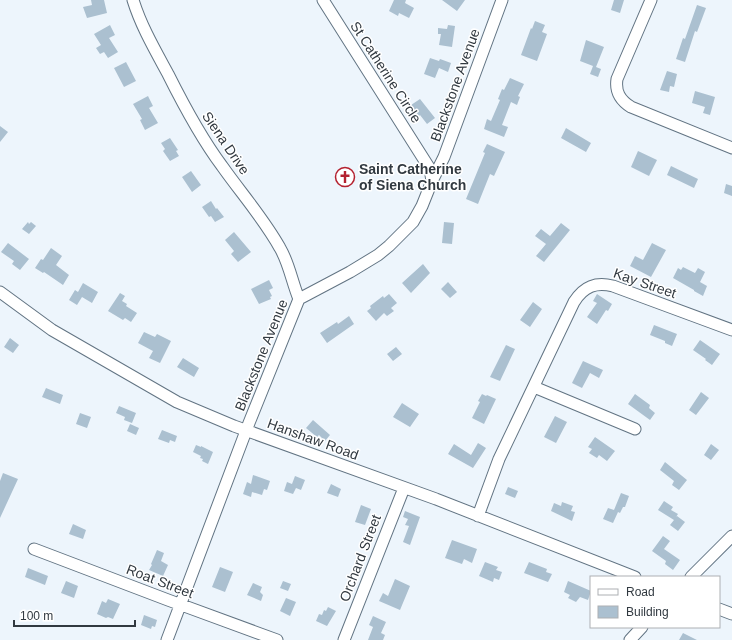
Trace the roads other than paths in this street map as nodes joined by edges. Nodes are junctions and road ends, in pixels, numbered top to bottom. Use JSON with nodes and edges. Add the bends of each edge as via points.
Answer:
{"nodes":[{"id":1,"x":133,"y":0,"type":"edge"},
{"id":2,"x":323,"y":0,"type":"edge"},
{"id":3,"x":502,"y":0,"type":"edge"},
{"id":4,"x":651,"y":0,"type":"edge"},
{"id":5,"x":732,"y":148,"type":"edge"},
{"id":6,"x":432,"y":181,"type":"junction"},
{"id":7,"x":0,"y":292,"type":"edge"},
{"id":8,"x":299,"y":299,"type":"junction"},
{"id":9,"x":732,"y":330,"type":"edge"},
{"id":10,"x":534,"y":387,"type":"junction"},
{"id":11,"x":635,"y":429,"type":"dead end"},
{"id":12,"x":246,"y":431,"type":"junction"},
{"id":13,"x":404,"y":488,"type":"junction"},
{"id":14,"x":478,"y":516,"type":"junction"},
{"id":15,"x":732,"y":536,"type":"edge"},
{"id":16,"x":34,"y":549,"type":"dead end"},
{"id":17,"x":632,"y":576,"type":"edge"},
{"id":18,"x":692,"y":576,"type":"edge"},
{"id":19,"x":180,"y":605,"type":"junction"},
{"id":20,"x":720,"y":609,"type":"edge"},
{"id":21,"x":732,"y":614,"type":"edge"},
{"id":22,"x":641,"y":628,"type":"edge"},
{"id":23,"x":167,"y":640,"type":"edge"},
{"id":24,"x":277,"y":640,"type":"edge"},
{"id":25,"x":344,"y":640,"type":"edge"},
{"id":26,"x":630,"y":640,"type":"edge"}],
"edges":[{"from":1,"to":8,"type":"street","name":"Siena Drive","via":[[152,45],[192,119],[280,248]]},
{"from":2,"to":6,"type":"street","name":"St Catherine Circle","via":[[430,169]]},
{"from":3,"to":6,"type":"street","name":"Blackstone Avenue","via":[[444,157]]},
{"from":4,"to":5,"type":"street","via":[[617,79],[618,94],[631,107]]},
{"from":6,"to":8,"type":"street","name":"Blackstone Avenue","via":[[413,222],[389,246],[350,272]]},
{"from":7,"to":12,"type":"street","name":"Hanshaw Road","via":[[52,330],[156,392]]},
{"from":8,"to":12,"type":"street","name":"Blackstone Avenue"},
{"from":9,"to":10,"type":"street","name":"Kay Street","via":[[613,286],[594,285],[582,292],[574,302]]},
{"from":10,"to":11,"type":"street"},
{"from":10,"to":14,"type":"street","name":"Kay Street","via":[[499,459]]},
{"from":12,"to":13,"type":"street","name":"Hanshaw Road"},
{"from":12,"to":19,"type":"street","name":"Blackstone Avenue"},
{"from":13,"to":14,"type":"street","name":"Hanshaw Road"},
{"from":13,"to":25,"type":"street","name":"Orchard Street"},
{"from":14,"to":17,"type":"street","name":"Hanshaw Road"},
{"from":15,"to":18,"type":"street"},
{"from":16,"to":19,"type":"street","name":"Roat Street"},
{"from":19,"to":23,"type":"street","name":"Blackstone Avenue"},
{"from":19,"to":24,"type":"street","name":"Roat Street"},
{"from":20,"to":21,"type":"street"},
{"from":22,"to":26,"type":"street"}]}
